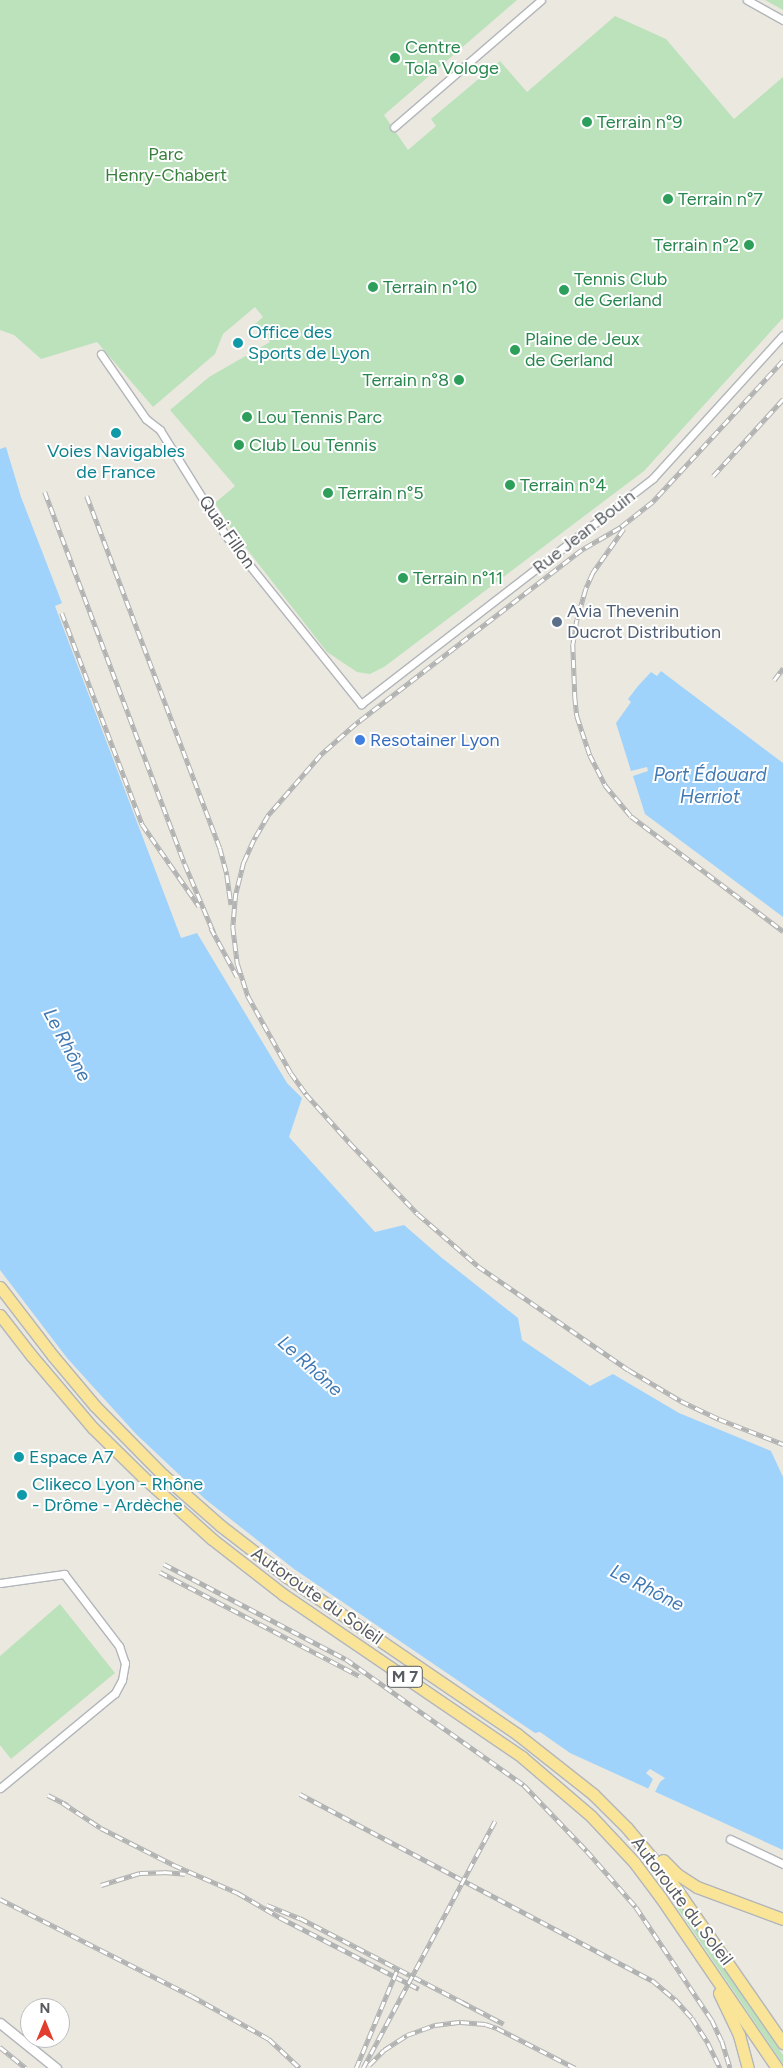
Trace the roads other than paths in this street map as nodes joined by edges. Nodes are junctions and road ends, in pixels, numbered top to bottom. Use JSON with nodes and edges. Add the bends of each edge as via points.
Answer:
{"nodes":[{"id":1,"x":541,"y":0,"type":"edge"},
{"id":2,"x":747,"y":0,"type":"edge"},
{"id":3,"x":783,"y":20,"type":"edge"},
{"id":4,"x":394,"y":127,"type":"dead end"},
{"id":5,"x":783,"y":335,"type":"edge"},
{"id":6,"x":102,"y":354,"type":"dead end"},
{"id":7,"x":361,"y":704,"type":"joint"},
{"id":8,"x":0,"y":1287,"type":"edge"},
{"id":9,"x":0,"y":1315,"type":"edge"},
{"id":10,"x":0,"y":1583,"type":"edge"},
{"id":11,"x":0,"y":1788,"type":"edge"},
{"id":12,"x":608,"y":1809,"type":"junction"},
{"id":13,"x":730,"y":1839,"type":"dead end"},
{"id":14,"x":783,"y":1864,"type":"edge"},
{"id":15,"x":783,"y":1919,"type":"edge"},
{"id":16,"x":698,"y":1951,"type":"junction"},
{"id":17,"x":0,"y":2023,"type":"edge"},
{"id":18,"x":783,"y":2043,"type":"edge"},
{"id":19,"x":56,"y":2068,"type":"edge"},
{"id":20,"x":748,"y":2068,"type":"edge"},
{"id":21,"x":777,"y":2068,"type":"edge"}],
"edges":[{"from":1,"to":4,"type":"street"},
{"from":2,"to":3,"type":"street"},
{"from":5,"to":7,"type":"street","name":"Rue Jean Bouin","via":[[653,478]]},
{"from":6,"to":7,"type":"street","name":"Quai Fillon","via":[[146,419],[160,430],[226,536]]},
{"from":8,"to":12,"type":"highway","name":"Autoroute du Soleil","number":"M 7","via":[[95,1406],[221,1526],[287,1577],[524,1738],[569,1772]]},
{"from":9,"to":16,"type":"highway","name":"Autoroute du Soleil","number":"M 7","via":[[93,1428],[212,1539],[284,1595],[522,1757],[568,1795],[634,1862]]},
{"from":10,"to":11,"type":"street","via":[[64,1574],[119,1646],[125,1663],[122,1680],[115,1693]]},
{"from":12,"to":15,"type":"highway","via":[[688,1882]]},
{"from":12,"to":18,"type":"highway","name":"Autoroute du Soleil","number":"M 7","via":[[668,1876]]},
{"from":13,"to":14,"type":"street"},
{"from":16,"to":20,"type":"highway","via":[[737,2030]]},
{"from":16,"to":21,"type":"highway","name":"Autoroute du Soleil","number":"M 7"},
{"from":17,"to":19,"type":"street"}]}
